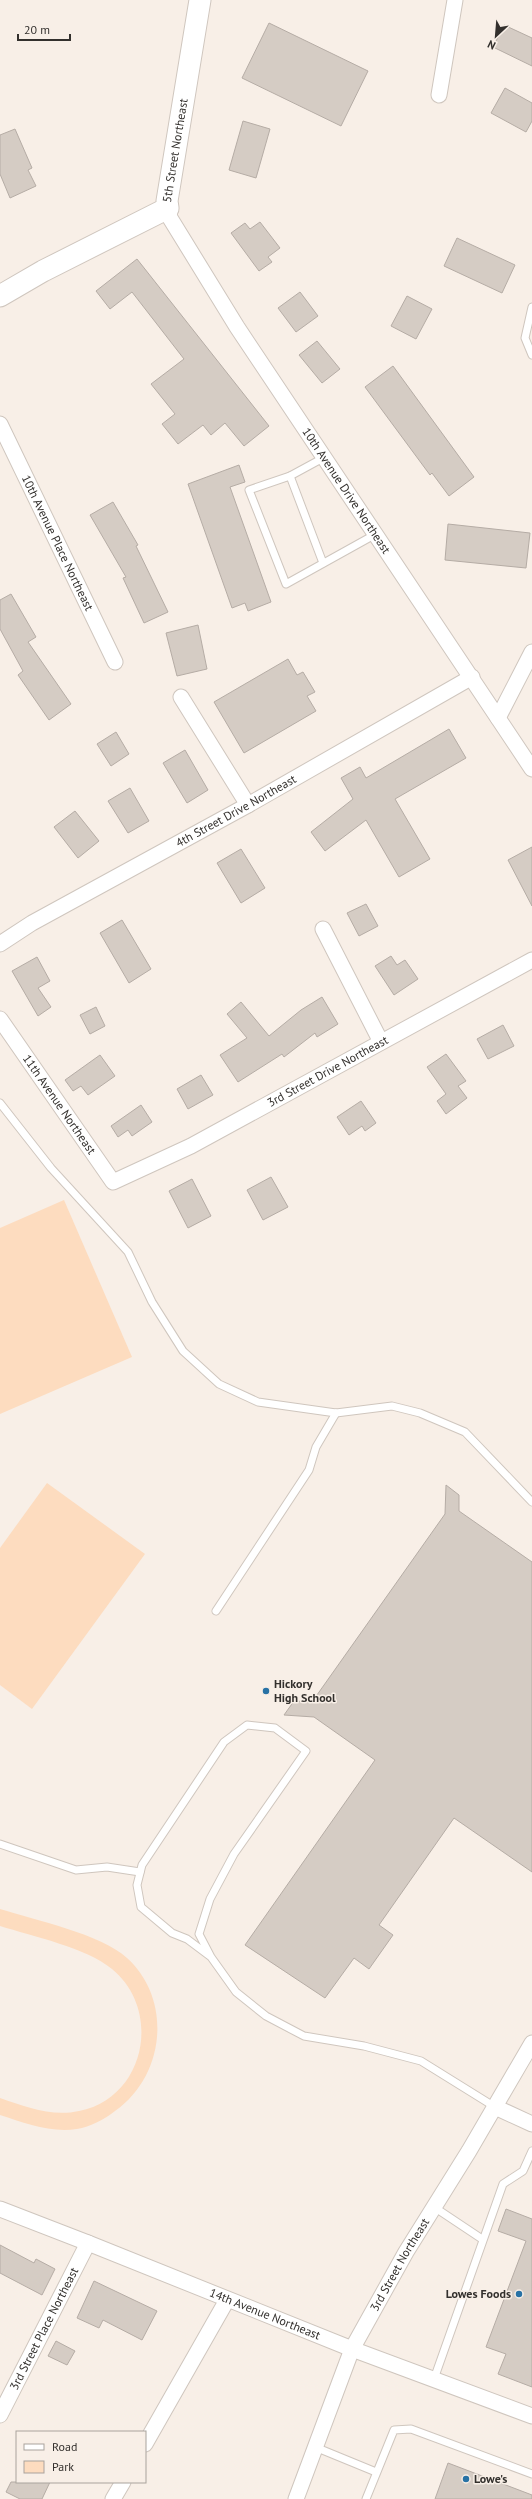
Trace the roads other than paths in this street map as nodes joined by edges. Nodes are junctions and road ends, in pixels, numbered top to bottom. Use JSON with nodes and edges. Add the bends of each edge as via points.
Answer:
{"nodes":[{"id":1,"x":200,"y":0,"type":"edge"},
{"id":2,"x":455,"y":0,"type":"edge"},
{"id":3,"x":439,"y":95,"type":"dead end"},
{"id":4,"x":168,"y":208,"type":"junction"},
{"id":5,"x":0,"y":296,"type":"edge"},
{"id":6,"x":532,"y":307,"type":"edge"},
{"id":7,"x":532,"y":355,"type":"edge"},
{"id":8,"x":0,"y":424,"type":"edge"},
{"id":9,"x":325,"y":457,"type":"junction"},
{"id":10,"x":290,"y":476,"type":"junction"},
{"id":11,"x":376,"y":534,"type":"junction"},
{"id":12,"x":323,"y":563,"type":"junction"},
{"id":13,"x":532,"y":652,"type":"edge"},
{"id":14,"x":115,"y":662,"type":"dead end"},
{"id":15,"x":472,"y":677,"type":"junction"},
{"id":16,"x":181,"y":697,"type":"dead end"},
{"id":17,"x":498,"y":718,"type":"junction"},
{"id":18,"x":529,"y":760,"type":"edge"},
{"id":19,"x":248,"y":805,"type":"junction"},
{"id":20,"x":323,"y":929,"type":"dead end"},
{"id":21,"x":0,"y":944,"type":"edge"},
{"id":22,"x":532,"y":960,"type":"edge"},
{"id":23,"x":0,"y":1019,"type":"edge"},
{"id":24,"x":381,"y":1042,"type":"junction"},
{"id":25,"x":0,"y":1103,"type":"edge"},
{"id":26,"x":122,"y":1178,"type":"joint"},
{"id":27,"x":336,"y":1413,"type":"junction"},
{"id":28,"x":532,"y":1502,"type":"edge"},
{"id":29,"x":216,"y":1611,"type":"dead end"},
{"id":30,"x":0,"y":1844,"type":"edge"},
{"id":31,"x":140,"y":1872,"type":"junction"},
{"id":32,"x":211,"y":1957,"type":"junction"},
{"id":33,"x":532,"y":2043,"type":"edge"},
{"id":34,"x":495,"y":2107,"type":"junction"},
{"id":35,"x":532,"y":2124,"type":"edge"},
{"id":36,"x":532,"y":2151,"type":"edge"},
{"id":37,"x":434,"y":2207,"type":"junction"},
{"id":38,"x":0,"y":2210,"type":"edge"},
{"id":39,"x":482,"y":2239,"type":"junction"},
{"id":40,"x":88,"y":2242,"type":"junction"},
{"id":41,"x":227,"y":2300,"type":"junction"},
{"id":42,"x":352,"y":2349,"type":"junction"},
{"id":43,"x":434,"y":2379,"type":"junction"},
{"id":44,"x":0,"y":2415,"type":"edge"},
{"id":45,"x":532,"y":2416,"type":"edge"},
{"id":46,"x":146,"y":2442,"type":"edge"},
{"id":47,"x":315,"y":2447,"type":"junction"},
{"id":48,"x":376,"y":2472,"type":"junction"},
{"id":49,"x":532,"y":2474,"type":"edge"},
{"id":50,"x":122,"y":2483,"type":"edge"},
{"id":51,"x":113,"y":2499,"type":"edge"},
{"id":52,"x":296,"y":2499,"type":"edge"},
{"id":53,"x":366,"y":2499,"type":"edge"}],
"edges":[{"from":1,"to":4,"type":"street","name":"5th Street Northeast"},
{"from":2,"to":3,"type":"street"},
{"from":4,"to":5,"type":"street","name":"5th Street Northeast","via":[[43,271]]},
{"from":4,"to":9,"type":"street","name":"10th Avenue Drive Northeast","via":[[170,218],[237,327]]},
{"from":6,"to":7,"type":"lane","via":[[525,338]]},
{"from":8,"to":14,"type":"street","name":"10th Avenue Place Northeast"},
{"from":9,"to":10,"type":"lane"},
{"from":9,"to":11,"type":"street","name":"10th Avenue Drive Northeast"},
{"from":10,"to":12,"type":"lane"},
{"from":10,"to":12,"type":"lane","via":[[249,490],[286,584]]},
{"from":11,"to":12,"type":"lane"},
{"from":11,"to":15,"type":"street","name":"10th Avenue Drive Northeast"},
{"from":13,"to":17,"type":"street"},
{"from":15,"to":17,"type":"street","name":"10th Avenue Drive Northeast"},
{"from":15,"to":19,"type":"street","name":"4th Street Drive Northeast"},
{"from":16,"to":19,"type":"street"},
{"from":17,"to":18,"type":"street","name":"10th Avenue Drive Northeast"},
{"from":19,"to":21,"type":"street","name":"4th Street Drive Northeast","via":[[32,923]]},
{"from":20,"to":24,"type":"street"},
{"from":22,"to":24,"type":"street","name":"3rd Street Drive Northeast"},
{"from":23,"to":26,"type":"street","name":"11th Avenue Northeast","via":[[113,1182]]},
{"from":24,"to":26,"type":"street","name":"3rd Street Drive Northeast","via":[[190,1146]]},
{"from":25,"to":27,"type":"lane","via":[[51,1168],[128,1252],[152,1302],[183,1351],[219,1384],[258,1402]]},
{"from":27,"to":28,"type":"lane","via":[[392,1406],[420,1413],[465,1432]]},
{"from":27,"to":29,"type":"lane","via":[[316,1447],[309,1470]]},
{"from":30,"to":31,"type":"lane","via":[[76,1870],[107,1867]]},
{"from":31,"to":32,"type":"lane","via":[[137,1885],[141,1907],[172,1933],[187,1939]]},
{"from":31,"to":32,"type":"lane","via":[[142,1865],[224,1742],[247,1725],[275,1728],[306,1751],[234,1854],[210,1899],[199,1934]]},
{"from":32,"to":34,"type":"lane","via":[[236,1992],[266,2016],[304,2036],[364,2046],[421,2061]]},
{"from":33,"to":34,"type":"street","name":"3rd Street Northeast"},
{"from":34,"to":35,"type":"street"},
{"from":34,"to":37,"type":"street","name":"3rd Street Northeast"},
{"from":36,"to":39,"type":"lane","via":[[523,2171],[503,2184]]},
{"from":37,"to":39,"type":"lane"},
{"from":37,"to":42,"type":"street","name":"3rd Street Northeast"},
{"from":38,"to":40,"type":"street","name":"14th Avenue Northeast"},
{"from":39,"to":43,"type":"lane"},
{"from":40,"to":41,"type":"street","name":"14th Avenue Northeast"},
{"from":40,"to":44,"type":"street","name":"3rd Street Place Northeast"},
{"from":41,"to":42,"type":"street","name":"14th Avenue Northeast"},
{"from":41,"to":46,"type":"street"},
{"from":42,"to":43,"type":"street","name":"14th Avenue Northeast"},
{"from":42,"to":47,"type":"street","name":"3rd Street Northeast"},
{"from":43,"to":45,"type":"street","name":"14th Avenue Northeast"},
{"from":47,"to":48,"type":"lane"},
{"from":47,"to":52,"type":"street","name":"3rd Street Northeast"},
{"from":48,"to":49,"type":"lane","via":[[394,2430],[411,2429]]},
{"from":48,"to":53,"type":"lane"},
{"from":50,"to":51,"type":"street"}]}
